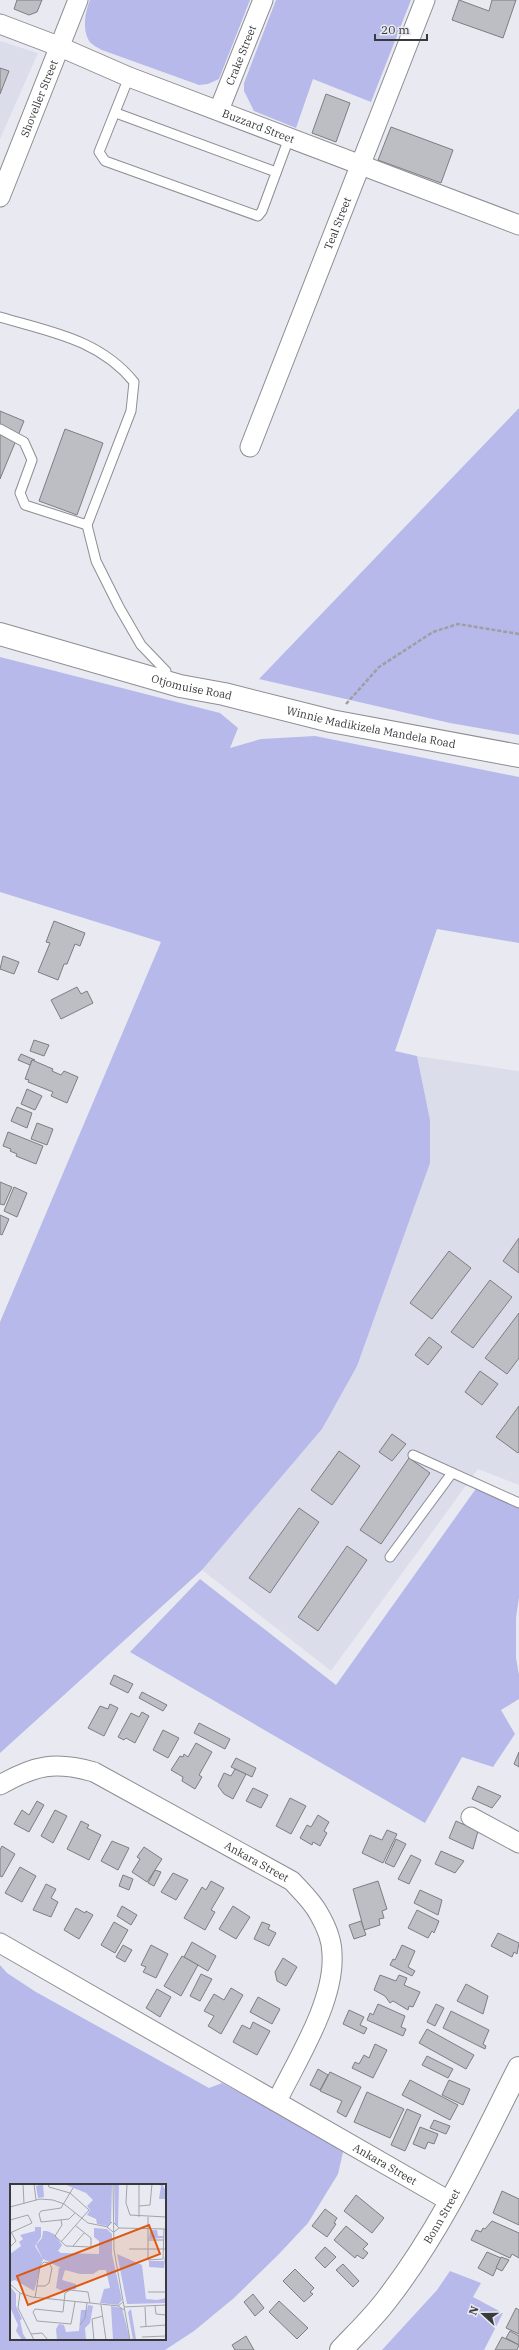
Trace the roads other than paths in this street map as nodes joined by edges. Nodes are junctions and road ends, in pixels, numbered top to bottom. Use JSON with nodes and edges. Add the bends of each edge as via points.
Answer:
{"nodes":[{"id":1,"x":78,"y":0,"type":"edge"},
{"id":2,"x":263,"y":0,"type":"edge"},
{"id":3,"x":425,"y":0,"type":"edge"},
{"id":4,"x":0,"y":24,"type":"edge"},
{"id":5,"x":58,"y":46,"type":"junction"},
{"id":6,"x":129,"y":77,"type":"junction"},
{"id":7,"x":219,"y":110,"type":"junction"},
{"id":8,"x":116,"y":113,"type":"junction"},
{"id":9,"x":289,"y":138,"type":"junction"},
{"id":10,"x":362,"y":166,"type":"junction"},
{"id":11,"x":276,"y":172,"type":"junction"},
{"id":12,"x":0,"y":197,"type":"edge"},
{"id":13,"x":519,"y":225,"type":"edge"},
{"id":14,"x":0,"y":317,"type":"edge"},
{"id":15,"x":0,"y":429,"type":"edge"},
{"id":16,"x":250,"y":447,"type":"dead end"},
{"id":17,"x":88,"y":525,"type":"junction"},
{"id":18,"x":0,"y":620,"type":"edge"},
{"id":19,"x":0,"y":634,"type":"edge"},
{"id":20,"x":166,"y":671,"type":"junction"},
{"id":21,"x":224,"y":694,"type":"junction"},
{"id":22,"x":519,"y":756,"type":"edge"},
{"id":23,"x":413,"y":1455,"type":"dead end"},
{"id":24,"x":452,"y":1473,"type":"junction"},
{"id":25,"x":519,"y":1503,"type":"edge"},
{"id":26,"x":390,"y":1557,"type":"dead end"},
{"id":27,"x":0,"y":1785,"type":"edge"},
{"id":28,"x":471,"y":1817,"type":"dead end"},
{"id":29,"x":519,"y":1843,"type":"edge"},
{"id":30,"x":0,"y":1943,"type":"edge"},
{"id":31,"x":519,"y":2068,"type":"edge"},
{"id":32,"x":277,"y":2102,"type":"junction"},
{"id":33,"x":451,"y":2202,"type":"junction"},
{"id":34,"x":341,"y":2350,"type":"edge"}],
"edges":[{"from":1,"to":5,"type":"street","name":"Shoveller Street"},
{"from":2,"to":7,"type":"street","name":"Crake Street"},
{"from":3,"to":10,"type":"street","name":"Teal Street"},
{"from":4,"to":5,"type":"street","name":"Buzzard Street"},
{"from":5,"to":6,"type":"street","name":"Buzzard Street"},
{"from":5,"to":12,"type":"street","name":"Shoveller Street"},
{"from":6,"to":7,"type":"street","name":"Buzzard Street"},
{"from":6,"to":8,"type":"lane"},
{"from":7,"to":9,"type":"street","name":"Buzzard Street"},
{"from":8,"to":11,"type":"lane"},
{"from":8,"to":11,"type":"lane","via":[[99,152],[105,161],[258,216]]},
{"from":9,"to":10,"type":"street","name":"Buzzard Street"},
{"from":9,"to":11,"type":"lane"},
{"from":10,"to":13,"type":"street","name":"Buzzard Street"},
{"from":10,"to":16,"type":"street","name":"Teal Street"},
{"from":14,"to":17,"type":"lane","via":[[72,338],[99,350],[121,366],[134,382],[131,411]]},
{"from":15,"to":17,"type":"lane","via":[[24,442],[32,460],[20,492],[25,505]]},
{"from":17,"to":20,"type":"lane","via":[[96,561],[119,607],[141,645]]},
{"from":18,"to":20,"type":"main road","name":"Otjomuise Road"},
{"from":19,"to":21,"type":"main road","name":"Otjomuise Road","via":[[180,686]]},
{"from":20,"to":21,"type":"main road","name":"Otjomuise Road"},
{"from":21,"to":22,"type":"main road","name":"Winnie Madikizela Mandela Road","via":[[331,721]]},
{"from":23,"to":24,"type":"lane"},
{"from":24,"to":25,"type":"lane"},
{"from":24,"to":26,"type":"lane"},
{"from":27,"to":32,"type":"street","name":"Ankara Street","via":[[25,1771],[49,1766],[72,1766],[94,1772],[292,1881],[306,1896],[318,1912],[327,1931],[332,1954],[330,1985],[319,2015]]},
{"from":28,"to":29,"type":"street"},
{"from":30,"to":32,"type":"street","name":"Ankara Street"},
{"from":31,"to":33,"type":"main road","name":"Bonn Street"},
{"from":32,"to":33,"type":"street","name":"Ankara Street"},
{"from":33,"to":34,"type":"main road","name":"Bonn Street","via":[[388,2299]]}]}
